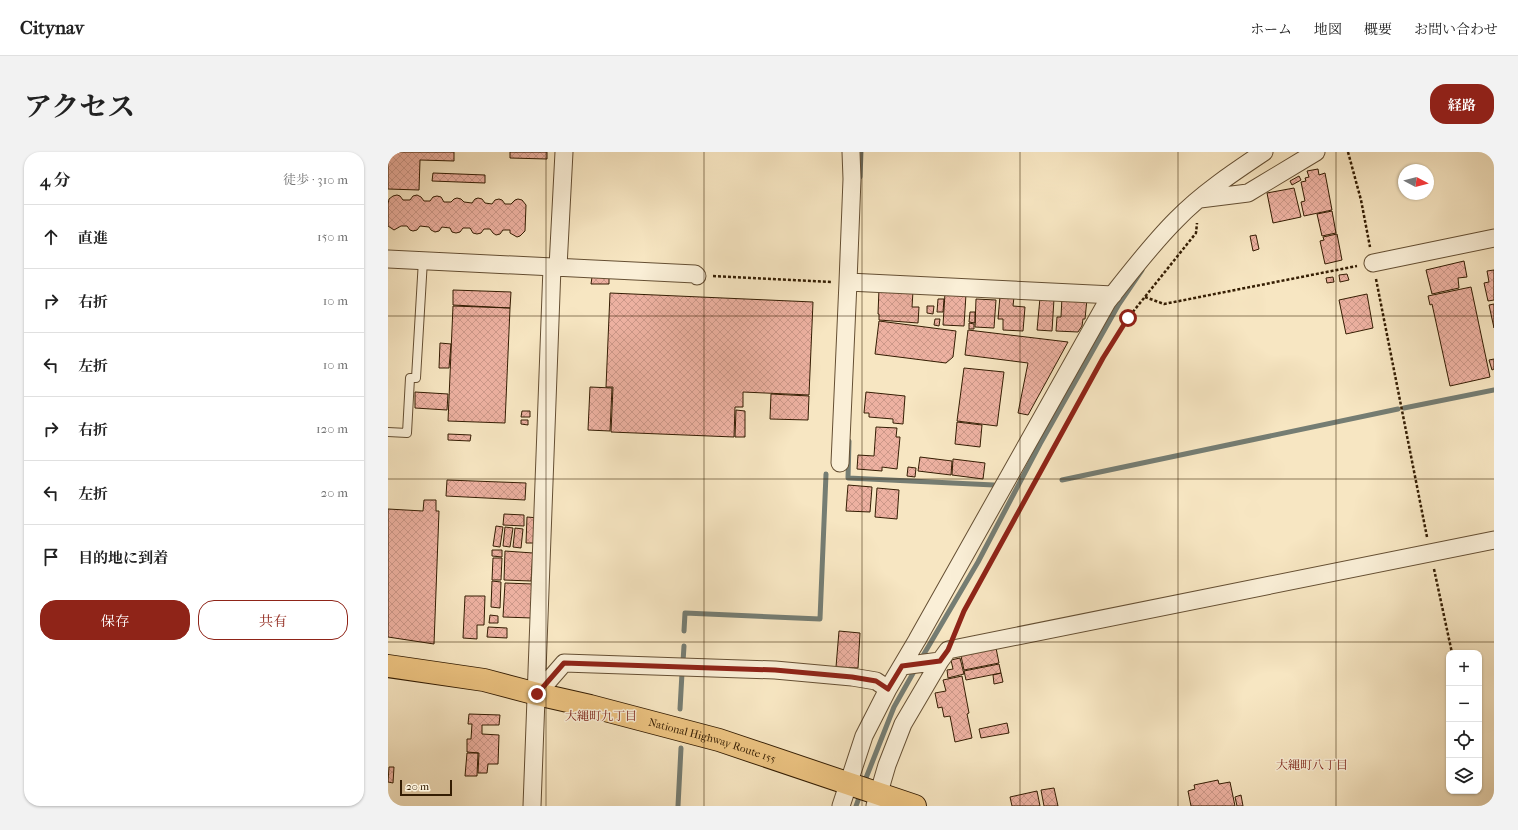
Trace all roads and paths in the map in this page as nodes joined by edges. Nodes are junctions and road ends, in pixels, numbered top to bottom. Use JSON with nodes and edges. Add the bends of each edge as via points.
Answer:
{"nodes":[{"id":1,"x":564,"y":152,"type":"edge"},
{"id":2,"x":851,"y":152,"type":"edge"},
{"id":3,"x":1264,"y":152,"type":"edge"},
{"id":4,"x":1316,"y":152,"type":"edge"},
{"id":5,"x":1348,"y":152,"type":"edge"},
{"id":6,"x":1200,"y":199,"type":"junction"},
{"id":7,"x":1494,"y":238,"type":"edge"},
{"id":8,"x":388,"y":259,"type":"edge"},
{"id":9,"x":423,"y":260,"type":"junction"},
{"id":10,"x":1373,"y":263,"type":"junction"},
{"id":11,"x":555,"y":267,"type":"junction"},
{"id":12,"x":697,"y":276,"type":"joint"},
{"id":13,"x":848,"y":282,"type":"junction"},
{"id":14,"x":1113,"y":295,"type":"junction"},
{"id":15,"x":1145,"y":297,"type":"junction"},
{"id":16,"x":388,"y":432,"type":"edge"},
{"id":17,"x":840,"y":463,"type":"dead end"},
{"id":18,"x":1494,"y":540,"type":"edge"},
{"id":19,"x":1431,"y":553,"type":"junction"},
{"id":20,"x":1451,"y":650,"type":"edge"},
{"id":21,"x":927,"y":661,"type":"junction"},
{"id":22,"x":388,"y":666,"type":"edge"},
{"id":23,"x":888,"y":689,"type":"junction"},
{"id":24,"x":537,"y":694,"type":"junction"},
{"id":25,"x":849,"y":783,"type":"junction"},
{"id":26,"x":876,"y":800,"type":"edge"},
{"id":27,"x":532,"y":806,"type":"edge"},
{"id":28,"x":841,"y":806,"type":"edge"},
{"id":29,"x":915,"y":806,"type":"edge"}],
"edges":[{"from":1,"to":11,"type":"street"},
{"from":2,"to":13,"type":"street"},
{"from":3,"to":6,"type":"street"},
{"from":4,"to":6,"type":"street","via":[[1248,193]]},
{"from":5,"to":10,"type":"path","via":[[1361,200]]},
{"from":6,"to":14,"type":"street","via":[[1177,219],[1140,259]]},
{"from":6,"to":15,"type":"path","via":[[1196,233]]},
{"from":7,"to":10,"type":"street"},
{"from":8,"to":9,"type":"street"},
{"from":9,"to":11,"type":"street"},
{"from":9,"to":16,"type":"lane","via":[[416,378],[410,378],[406,433]]},
{"from":10,"to":15,"type":"path","via":[[1164,304]]},
{"from":10,"to":19,"type":"path"},
{"from":11,"to":12,"type":"street"},
{"from":11,"to":24,"type":"street"},
{"from":12,"to":13,"type":"path"},
{"from":13,"to":14,"type":"street"},
{"from":13,"to":17,"type":"street"},
{"from":14,"to":21,"type":"street","via":[[918,640]]},
{"from":15,"to":21,"type":"path","via":[[1128,318],[1100,365],[964,611]]},
{"from":18,"to":19,"type":"street"},
{"from":19,"to":20,"type":"path"},
{"from":19,"to":21,"type":"street"},
{"from":21,"to":23,"type":"street"},
{"from":21,"to":26,"type":"street"},
{"from":22,"to":24,"type":"highway","name":"National Highway Route 155","via":[[484,680]]},
{"from":23,"to":24,"type":"street","via":[[876,681],[775,670],[564,663]]},
{"from":23,"to":25,"type":"street","via":[[864,736]]},
{"from":24,"to":25,"type":"highway","name":"National Highway Route 155","via":[[719,740]]},
{"from":24,"to":27,"type":"street"},
{"from":25,"to":26,"type":"highway","name":"National Highway Route 155"},
{"from":25,"to":28,"type":"street"},
{"from":26,"to":29,"type":"highway","name":"National Highway Route 155"}]}
